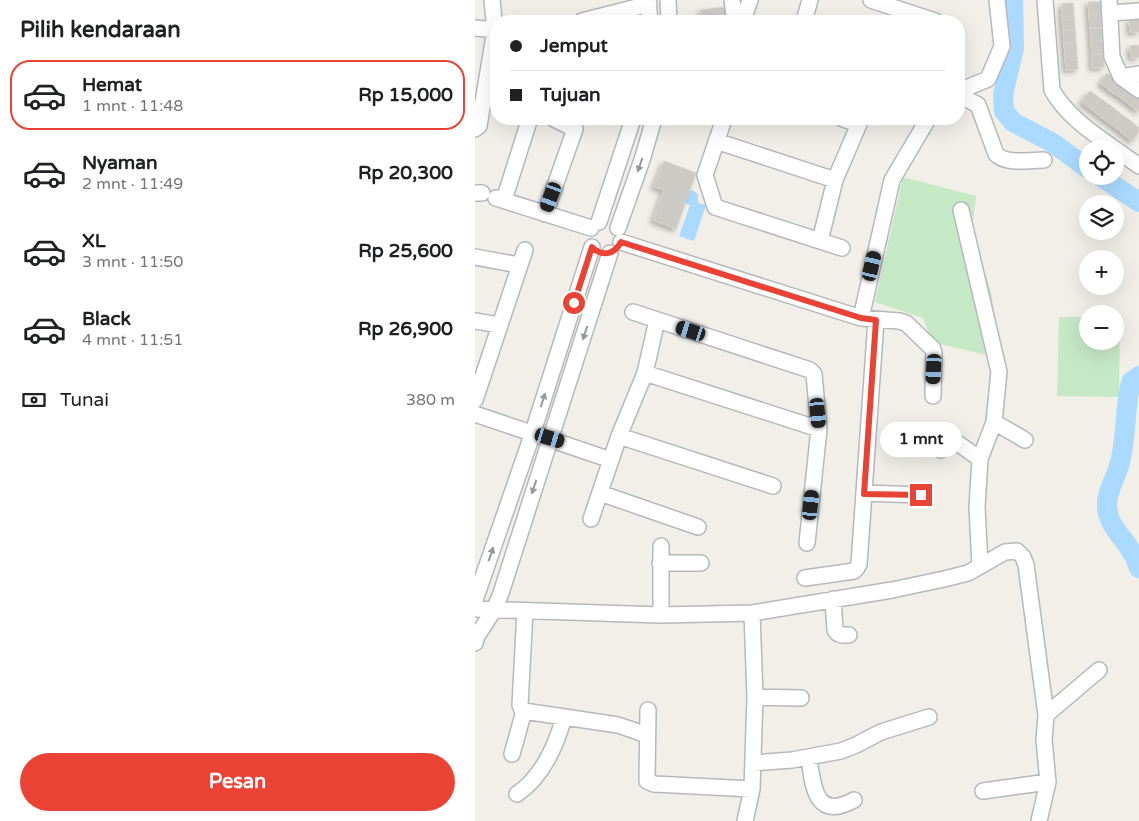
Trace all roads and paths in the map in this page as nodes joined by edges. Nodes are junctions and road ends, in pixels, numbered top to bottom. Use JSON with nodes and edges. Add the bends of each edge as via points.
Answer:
{"nodes":[{"id":1,"x":492,"y":0,"type":"edge"},
{"id":2,"x":667,"y":0,"type":"edge"},
{"id":3,"x":732,"y":0,"type":"edge"},
{"id":4,"x":750,"y":0,"type":"edge"},
{"id":5,"x":810,"y":0,"type":"edge"},
{"id":6,"x":871,"y":0,"type":"edge"},
{"id":7,"x":997,"y":0,"type":"edge"},
{"id":8,"x":1045,"y":0,"type":"edge"},
{"id":9,"x":649,"y":2,"type":"edge"},
{"id":10,"x":1110,"y":7,"type":"edge"},
{"id":11,"x":1139,"y":11,"type":"edge"},
{"id":12,"x":494,"y":15,"type":"edge"},
{"id":13,"x":603,"y":15,"type":"edge"},
{"id":14,"x":650,"y":15,"type":"edge"},
{"id":15,"x":668,"y":15,"type":"edge"},
{"id":16,"x":737,"y":15,"type":"edge"},
{"id":17,"x":742,"y":15,"type":"edge"},
{"id":18,"x":806,"y":15,"type":"edge"},
{"id":19,"x":914,"y":15,"type":"edge"},
{"id":20,"x":475,"y":28,"type":"edge"},
{"id":21,"x":490,"y":29,"type":"edge"},
{"id":22,"x":490,"y":64,"type":"edge"},
{"id":23,"x":1139,"y":74,"type":"edge"},
{"id":24,"x":1121,"y":77,"type":"junction"},
{"id":25,"x":988,"y":79,"type":"junction"},
{"id":26,"x":965,"y":89,"type":"edge"},
{"id":27,"x":1139,"y":90,"type":"edge"},
{"id":28,"x":965,"y":98,"type":"edge"},
{"id":29,"x":978,"y":104,"type":"junction"},
{"id":30,"x":527,"y":125,"type":"edge"},
{"id":31,"x":567,"y":125,"type":"edge"},
{"id":32,"x":631,"y":125,"type":"edge"},
{"id":33,"x":652,"y":125,"type":"edge"},
{"id":34,"x":722,"y":125,"type":"edge"},
{"id":35,"x":858,"y":125,"type":"edge"},
{"id":36,"x":924,"y":125,"type":"edge"},
{"id":37,"x":475,"y":129,"type":"edge"},
{"id":38,"x":1103,"y":140,"type":"edge"},
{"id":39,"x":716,"y":141,"type":"junction"},
{"id":40,"x":1124,"y":155,"type":"edge"},
{"id":41,"x":1044,"y":160,"type":"dead end"},
{"id":42,"x":1139,"y":166,"type":"edge"},
{"id":43,"x":835,"y":180,"type":"junction"},
{"id":44,"x":489,"y":196,"type":"edge"},
{"id":45,"x":961,"y":210,"type":"dead end"},
{"id":46,"x":545,"y":214,"type":"junction"},
{"id":47,"x":595,"y":225,"type":"junction"},
{"id":48,"x":616,"y":241,"type":"junction"},
{"id":49,"x":821,"y":241,"type":"junction"},
{"id":50,"x":592,"y":247,"type":"junction"},
{"id":51,"x":842,"y":248,"type":"dead end"},
{"id":52,"x":525,"y":250,"type":"dead end"},
{"id":53,"x":475,"y":257,"type":"edge"},
{"id":54,"x":519,"y":265,"type":"junction"},
{"id":55,"x":633,"y":312,"type":"dead end"},
{"id":56,"x":861,"y":318,"type":"junction"},
{"id":57,"x":475,"y":320,"type":"edge"},
{"id":58,"x":657,"y":320,"type":"junction"},
{"id":59,"x":876,"y":320,"type":"junction"},
{"id":60,"x":499,"y":325,"type":"junction"},
{"id":61,"x":645,"y":373,"type":"junction"},
{"id":62,"x":478,"y":384,"type":"edge"},
{"id":63,"x":933,"y":396,"type":"dead end"},
{"id":64,"x":475,"y":400,"type":"edge"},
{"id":65,"x":475,"y":414,"type":"edge"},
{"id":66,"x":994,"y":422,"type":"junction"},
{"id":67,"x":475,"y":424,"type":"edge"},
{"id":68,"x":819,"y":429,"type":"junction"},
{"id":69,"x":619,"y":436,"type":"junction"},
{"id":70,"x":531,"y":437,"type":"junction"},
{"id":71,"x":1025,"y":440,"type":"dead end"},
{"id":72,"x":549,"y":443,"type":"junction"},
{"id":73,"x":941,"y":450,"type":"dead end"},
{"id":74,"x":980,"y":459,"type":"junction"},
{"id":75,"x":610,"y":464,"type":"junction"},
{"id":76,"x":773,"y":486,"type":"dead end"},
{"id":77,"x":600,"y":493,"type":"junction"},
{"id":78,"x":864,"y":494,"type":"junction"},
{"id":79,"x":921,"y":495,"type":"dead end"},
{"id":80,"x":591,"y":519,"type":"dead end"},
{"id":81,"x":698,"y":527,"type":"dead end"},
{"id":82,"x":807,"y":543,"type":"dead end"},
{"id":83,"x":661,"y":546,"type":"dead end"},
{"id":84,"x":660,"y":563,"type":"junction"},
{"id":85,"x":701,"y":563,"type":"dead end"},
{"id":86,"x":980,"y":566,"type":"junction"},
{"id":87,"x":805,"y":578,"type":"dead end"},
{"id":88,"x":477,"y":593,"type":"edge"},
{"id":89,"x":501,"y":593,"type":"junction"},
{"id":90,"x":833,"y":599,"type":"junction"},
{"id":91,"x":475,"y":609,"type":"edge"},
{"id":92,"x":494,"y":610,"type":"junction"},
{"id":93,"x":525,"y":611,"type":"junction"},
{"id":94,"x":752,"y":613,"type":"junction"},
{"id":95,"x":661,"y":615,"type":"junction"},
{"id":96,"x":476,"y":635,"type":"edge"},
{"id":97,"x":849,"y":635,"type":"dead end"},
{"id":98,"x":1099,"y":670,"type":"dead end"},
{"id":99,"x":755,"y":697,"type":"junction"},
{"id":100,"x":801,"y":698,"type":"dead end"},
{"id":101,"x":648,"y":710,"type":"dead end"},
{"id":102,"x":524,"y":711,"type":"junction"},
{"id":103,"x":1046,"y":715,"type":"junction"},
{"id":104,"x":564,"y":717,"type":"junction"},
{"id":105,"x":929,"y":717,"type":"dead end"},
{"id":106,"x":647,"y":735,"type":"junction"},
{"id":107,"x":512,"y":754,"type":"dead end"},
{"id":108,"x":809,"y":758,"type":"junction"},
{"id":109,"x":753,"y":763,"type":"junction"},
{"id":110,"x":1048,"y":782,"type":"junction"},
{"id":111,"x":752,"y":789,"type":"junction"},
{"id":112,"x":983,"y":791,"type":"dead end"},
{"id":113,"x":517,"y":794,"type":"dead end"},
{"id":114,"x":853,"y":800,"type":"dead end"},
{"id":115,"x":745,"y":821,"type":"edge"},
{"id":116,"x":1039,"y":821,"type":"edge"}],
"edges":[{"from":1,"to":12,"type":"street"},
{"from":2,"to":15,"type":"street"},
{"from":3,"to":16,"type":"street"},
{"from":4,"to":17,"type":"street"},
{"from":5,"to":18,"type":"street"},
{"from":6,"to":19,"type":"street"},
{"from":7,"to":25,"type":"street","via":[[1002,46]]},
{"from":8,"to":38,"type":"street","via":[[1052,90],[1057,100],[1077,120]]},
{"from":9,"to":13,"type":"street"},
{"from":9,"to":14,"type":"street"},
{"from":10,"to":11,"type":"street"},
{"from":10,"to":24,"type":"street","via":[[1112,57]]},
{"from":20,"to":21,"type":"street"},
{"from":22,"to":37,"type":"street","via":[[479,126]]},
{"from":23,"to":24,"type":"street"},
{"from":24,"to":27,"type":"street"},
{"from":25,"to":26,"type":"street"},
{"from":25,"to":29,"type":"street"},
{"from":28,"to":29,"type":"street"},
{"from":29,"to":41,"type":"street","via":[[999,158],[1006,161]]},
{"from":30,"to":44,"type":"street"},
{"from":31,"to":46,"type":"street","via":[[575,129]]},
{"from":32,"to":47,"type":"street"},
{"from":33,"to":48,"type":"street","one_way":true},
{"from":34,"to":39,"type":"street"},
{"from":35,"to":43,"type":"street"},
{"from":36,"to":56,"type":"street","via":[[892,180]]},
{"from":39,"to":43,"type":"street"},
{"from":39,"to":49,"type":"street","via":[[705,175],[715,207]]},
{"from":40,"to":42,"type":"street"},
{"from":43,"to":49,"type":"street"},
{"from":44,"to":46,"type":"street"},
{"from":45,"to":66,"type":"street","via":[[999,372]]},
{"from":46,"to":47,"type":"street"},
{"from":47,"to":48,"type":"street","via":[[610,222]]},
{"from":47,"to":50,"type":"street","via":[[589,238]]},
{"from":48,"to":50,"type":"street","via":[[600,253]]},
{"from":48,"to":56,"type":"street"},
{"from":48,"to":72,"type":"street","one_way":true},
{"from":49,"to":51,"type":"street"},
{"from":70,"to":50,"type":"street","one_way":true},
{"from":52,"to":54,"type":"street"},
{"from":53,"to":54,"type":"street"},
{"from":54,"to":60,"type":"street"},
{"from":55,"to":58,"type":"street"},
{"from":56,"to":59,"type":"street"},
{"from":57,"to":60,"type":"street"},
{"from":58,"to":61,"type":"street"},
{"from":58,"to":68,"type":"street","via":[[811,370],[815,379]]},
{"from":59,"to":63,"type":"street","via":[[905,323],[933,349]]},
{"from":59,"to":78,"type":"street"},
{"from":60,"to":62,"type":"street"},
{"from":61,"to":68,"type":"street"},
{"from":61,"to":69,"type":"street"},
{"from":62,"to":64,"type":"street"},
{"from":65,"to":70,"type":"street"},
{"from":66,"to":71,"type":"street"},
{"from":66,"to":74,"type":"street"},
{"from":67,"to":70,"type":"street"},
{"from":68,"to":82,"type":"street"},
{"from":69,"to":75,"type":"street"},
{"from":69,"to":76,"type":"street"},
{"from":70,"to":72,"type":"street"},
{"from":88,"to":70,"type":"street","one_way":true},
{"from":72,"to":75,"type":"street"},
{"from":72,"to":89,"type":"street","one_way":true},
{"from":73,"to":74,"type":"street","via":[[952,439]]},
{"from":74,"to":86,"type":"street","via":[[977,507]]},
{"from":75,"to":77,"type":"street"},
{"from":77,"to":80,"type":"street"},
{"from":77,"to":81,"type":"street"},
{"from":78,"to":79,"type":"street"},
{"from":78,"to":87,"type":"street","via":[[857,568]]},
{"from":83,"to":84,"type":"street"},
{"from":84,"to":85,"type":"street"},
{"from":84,"to":95,"type":"street"},
{"from":86,"to":90,"type":"street","via":[[944,579]]},
{"from":86,"to":103,"type":"street","via":[[1011,550],[1023,557]]},
{"from":88,"to":89,"type":"street"},
{"from":89,"to":92,"type":"street"},
{"from":90,"to":94,"type":"street"},
{"from":90,"to":97,"type":"street","via":[[836,633]]},
{"from":91,"to":92,"type":"street"},
{"from":92,"to":93,"type":"street"},
{"from":92,"to":96,"type":"street"},
{"from":93,"to":95,"type":"street"},
{"from":93,"to":102,"type":"street","via":[[520,705]]},
{"from":94,"to":95,"type":"street"},
{"from":94,"to":99,"type":"street"},
{"from":98,"to":103,"type":"street"},
{"from":99,"to":100,"type":"street"},
{"from":99,"to":109,"type":"street"},
{"from":101,"to":106,"type":"street"},
{"from":102,"to":104,"type":"street"},
{"from":102,"to":107,"type":"street"},
{"from":103,"to":110,"type":"street","via":[[1044,740]]},
{"from":104,"to":106,"type":"street","via":[[618,725]]},
{"from":104,"to":113,"type":"street","via":[[559,738],[536,778]]},
{"from":105,"to":108,"type":"street","via":[[881,732],[841,751]]},
{"from":106,"to":111,"type":"street","via":[[646,777],[649,782]]},
{"from":108,"to":109,"type":"street"},
{"from":108,"to":114,"type":"street","via":[[819,806],[832,813]]},
{"from":109,"to":111,"type":"street"},
{"from":110,"to":112,"type":"street"},
{"from":110,"to":116,"type":"street"},
{"from":111,"to":115,"type":"street"}]}
